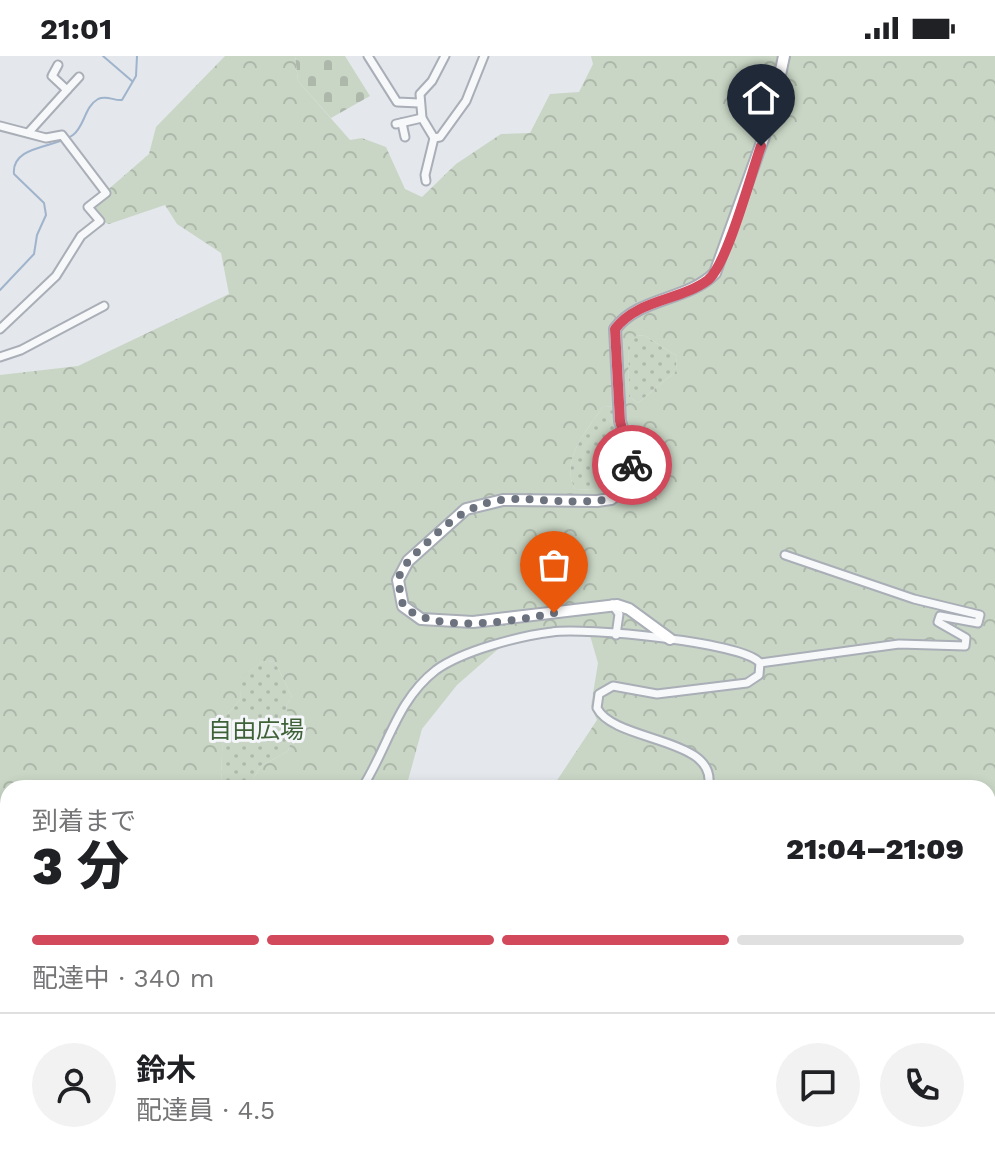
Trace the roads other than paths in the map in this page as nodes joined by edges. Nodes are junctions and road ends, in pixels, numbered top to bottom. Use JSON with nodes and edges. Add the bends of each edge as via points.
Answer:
{"nodes":[{"id":1,"x":368,"y":56,"type":"edge"},
{"id":2,"x":445,"y":56,"type":"edge"},
{"id":3,"x":484,"y":56,"type":"edge"},
{"id":4,"x":784,"y":56,"type":"edge"},
{"id":5,"x":58,"y":65,"type":"dead end"},
{"id":6,"x":79,"y":77,"type":"dead end"},
{"id":7,"x":67,"y":90,"type":"junction"},
{"id":8,"x":419,"y":103,"type":"junction"},
{"id":9,"x":422,"y":118,"type":"junction"},
{"id":10,"x":0,"y":126,"type":"edge"},
{"id":11,"x":29,"y":132,"type":"junction"},
{"id":12,"x":405,"y":137,"type":"dead end"},
{"id":13,"x":434,"y":138,"type":"junction"},
{"id":14,"x":426,"y":181,"type":"dead end"},
{"id":15,"x":104,"y":306,"type":"dead end"},
{"id":16,"x":0,"y":329,"type":"edge"},
{"id":17,"x":0,"y":357,"type":"edge"},
{"id":18,"x":785,"y":555,"type":"dead end"},
{"id":19,"x":612,"y":604,"type":"junction"},
{"id":20,"x":616,"y":635,"type":"junction"},
{"id":21,"x":670,"y":639,"type":"junction"},
{"id":22,"x":760,"y":663,"type":"junction"},
{"id":23,"x":367,"y":780,"type":"edge"},
{"id":24,"x":710,"y":780,"type":"edge"}],
"edges":[{"from":1,"to":8,"type":"street","via":[[397,102]]},
{"from":2,"to":8,"type":"street"},
{"from":3,"to":13,"type":"street","via":[[466,101]]},
{"from":4,"to":19,"type":"main road","via":[[771,117],[721,263],[707,280],[634,311],[615,329],[620,421],[632,460],[627,484],[611,499],[503,500],[466,509],[408,561],[398,580],[403,606],[421,619],[439,622],[509,620]]},
{"from":5,"to":7,"type":"street","via":[[52,76]]},
{"from":6,"to":7,"type":"street"},
{"from":7,"to":11,"type":"street"},
{"from":8,"to":9,"type":"street"},
{"from":9,"to":12,"type":"street","via":[[399,124]]},
{"from":9,"to":13,"type":"street"},
{"from":10,"to":11,"type":"street"},
{"from":11,"to":16,"type":"street","via":[[46,138],[62,135],[106,193],[88,207],[100,221],[81,236],[62,269]]},
{"from":13,"to":14,"type":"street"},
{"from":15,"to":17,"type":"street"},
{"from":18,"to":22,"type":"street","via":[[914,599],[980,615],[978,623],[940,616],[938,622],[966,638],[965,646],[899,644]]},
{"from":19,"to":20,"type":"street","via":[[619,614]]},
{"from":19,"to":21,"type":"main road","via":[[629,609]]},
{"from":20,"to":21,"type":"street"},
{"from":20,"to":23,"type":"street","via":[[555,631],[440,667],[406,701]]},
{"from":21,"to":22,"type":"street","via":[[743,651]]},
{"from":22,"to":24,"type":"street","via":[[759,675],[747,683],[657,694],[613,686],[599,694],[597,708],[608,721],[694,754],[706,765]]}]}
